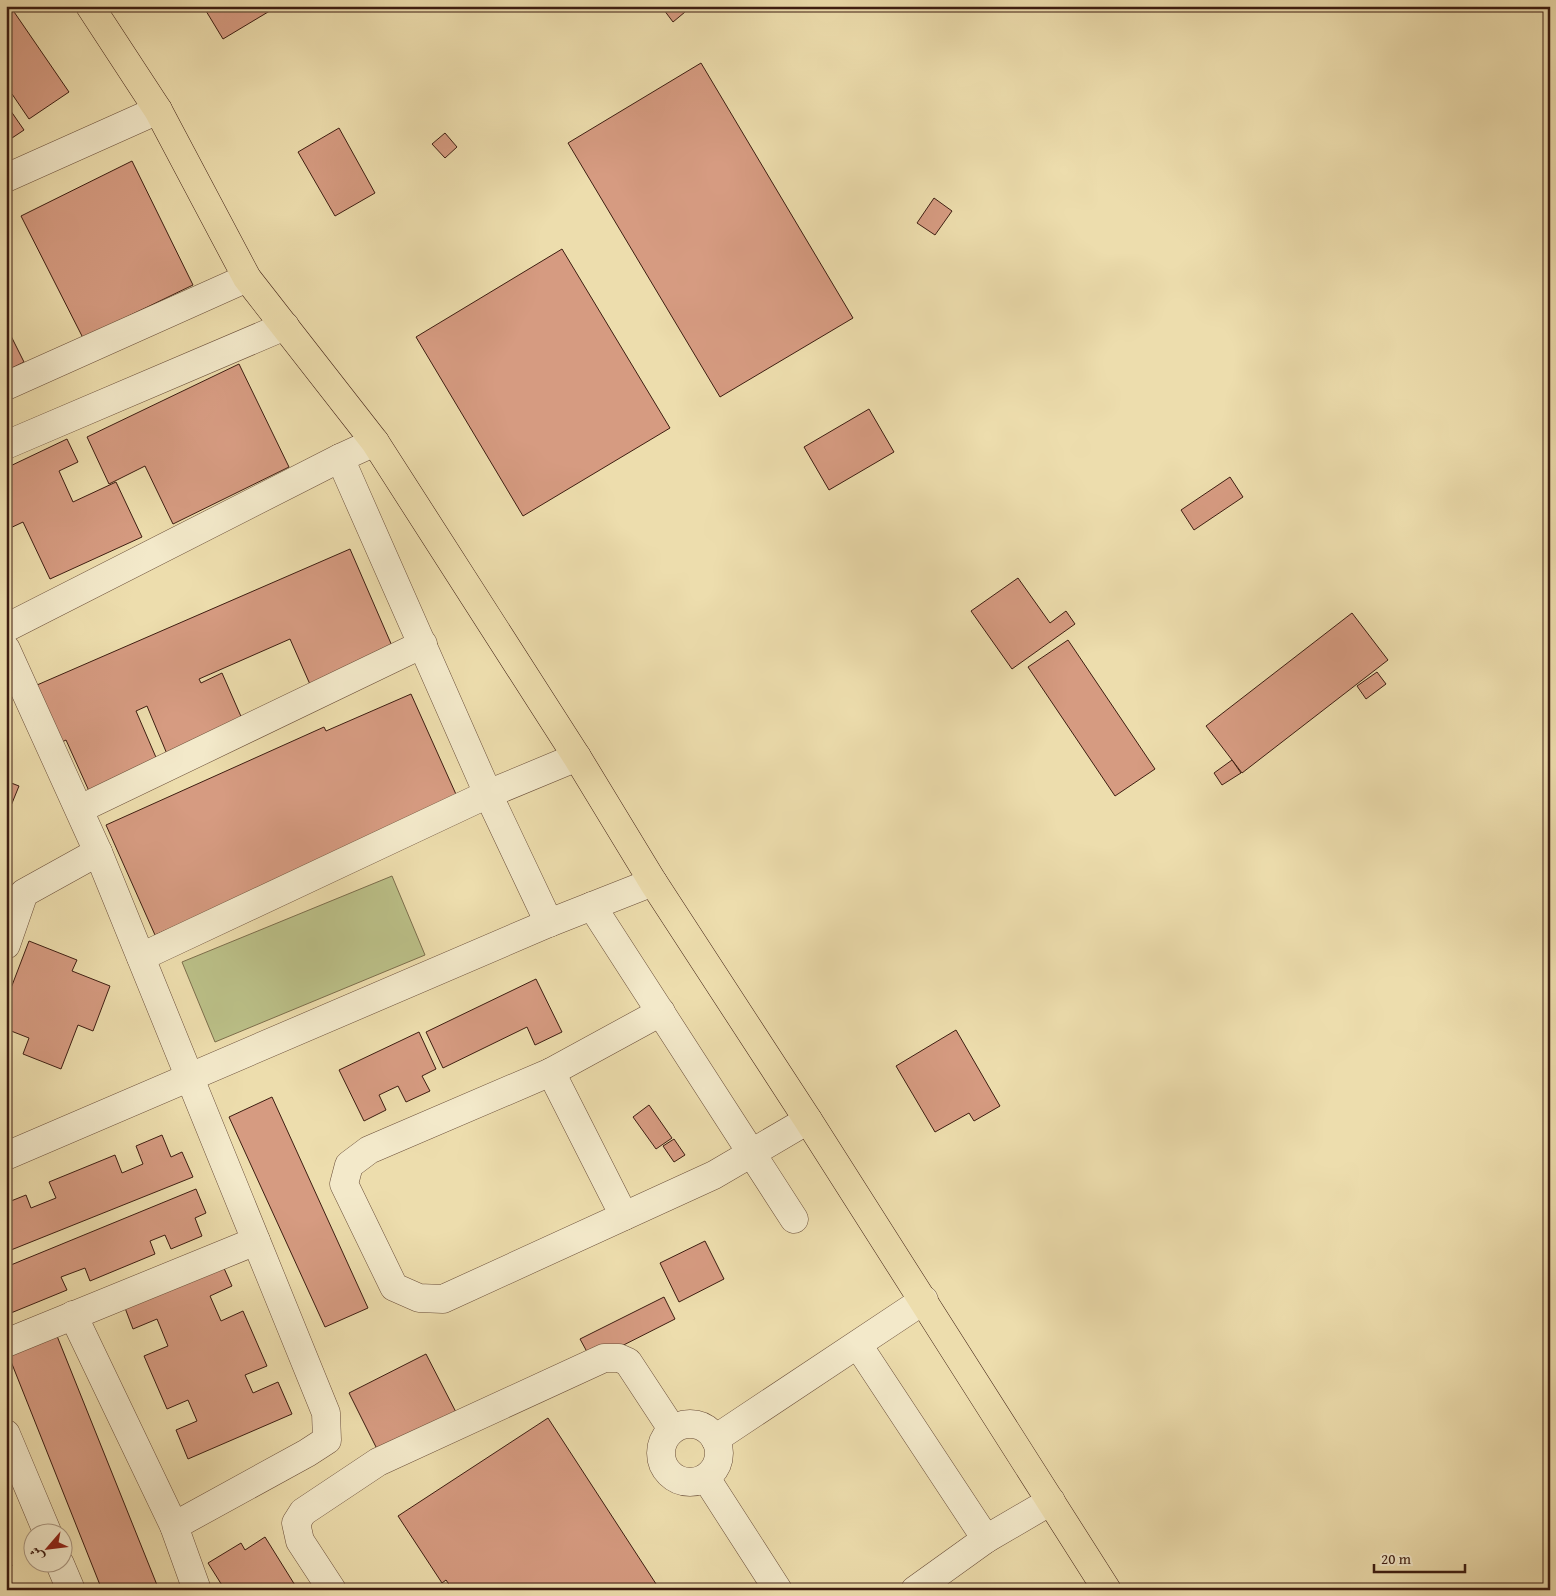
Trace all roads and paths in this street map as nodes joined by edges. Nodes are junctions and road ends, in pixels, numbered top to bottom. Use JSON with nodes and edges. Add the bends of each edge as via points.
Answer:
{"nodes":[{"id":1,"x":90,"y":6,"type":"edge"},
{"id":2,"x":158,"y":110,"type":"junction"},
{"id":3,"x":6,"y":178,"type":"edge"},
{"id":4,"x":247,"y":278,"type":"junction"},
{"id":5,"x":285,"y":326,"type":"junction"},
{"id":6,"x":6,"y":386,"type":"edge"},
{"id":7,"x":374,"y":442,"type":"junction"},
{"id":8,"x":6,"y":445,"type":"edge"},
{"id":9,"x":340,"y":458,"type":"junction"},
{"id":10,"x":6,"y":628,"type":"edge"},
{"id":11,"x":423,"y":644,"type":"junction"},
{"id":12,"x":6,"y":649,"type":"edge"},
{"id":13,"x":577,"y":757,"type":"junction"},
{"id":14,"x":488,"y":794,"type":"junction"},
{"id":15,"x":80,"y":809,"type":"junction"},
{"id":16,"x":98,"y":852,"type":"junction"},
{"id":17,"x":653,"y":882,"type":"junction"},
{"id":18,"x":592,"y":906,"type":"junction"},
{"id":19,"x":12,"y":912,"type":"edge"},
{"id":20,"x":549,"y":923,"type":"junction"},
{"id":21,"x":6,"y":945,"type":"edge"},
{"id":22,"x":141,"y":957,"type":"junction"},
{"id":23,"x":661,"y":1012,"type":"junction"},
{"id":24,"x":551,"y":1072,"type":"junction"},
{"id":25,"x":190,"y":1076,"type":"junction"},
{"id":26,"x":808,"y":1120,"type":"junction"},
{"id":27,"x":752,"y":1153,"type":"junction"},
{"id":28,"x":6,"y":1156,"type":"edge"},
{"id":29,"x":624,"y":1216,"type":"junction"},
{"id":30,"x":794,"y":1219,"type":"dead end"},
{"id":31,"x":256,"y":1241,"type":"junction"},
{"id":32,"x":924,"y":1300,"type":"junction"},
{"id":33,"x":73,"y":1315,"type":"junction"},
{"id":34,"x":6,"y":1343,"type":"edge"},
{"id":35,"x":858,"y":1345,"type":"junction"},
{"id":36,"x":672,"y":1429,"type":"junction"},
{"id":37,"x":6,"y":1434,"type":"edge"},
{"id":38,"x":715,"y":1439,"type":"junction"},
{"id":39,"x":706,"y":1478,"type":"junction"},
{"id":40,"x":1051,"y":1501,"type":"junction"},
{"id":41,"x":44,"y":1524,"type":"edge"},
{"id":42,"x":174,"y":1526,"type":"junction"},
{"id":43,"x":986,"y":1539,"type":"junction"},
{"id":44,"x":64,"y":1574,"type":"edge"},
{"id":45,"x":71,"y":1590,"type":"edge"},
{"id":46,"x":197,"y":1590,"type":"edge"},
{"id":47,"x":332,"y":1590,"type":"edge"},
{"id":48,"x":778,"y":1590,"type":"edge"},
{"id":49,"x":915,"y":1590,"type":"edge"},
{"id":50,"x":1107,"y":1590,"type":"edge"}],
"edges":[{"from":1,"to":2,"type":"main road"},
{"from":2,"to":3,"type":"street"},
{"from":2,"to":4,"type":"main road"},
{"from":4,"to":5,"type":"main road"},
{"from":4,"to":6,"type":"street"},
{"from":5,"to":7,"type":"main road"},
{"from":5,"to":8,"type":"street"},
{"from":7,"to":9,"type":"street"},
{"from":7,"to":13,"type":"main road"},
{"from":9,"to":10,"type":"street"},
{"from":9,"to":11,"type":"street"},
{"from":11,"to":14,"type":"street"},
{"from":11,"to":15,"type":"street"},
{"from":12,"to":15,"type":"street"},
{"from":13,"to":14,"type":"street"},
{"from":13,"to":17,"type":"main road"},
{"from":14,"to":20,"type":"street"},
{"from":14,"to":22,"type":"street"},
{"from":15,"to":16,"type":"street"},
{"from":16,"to":19,"type":"street","via":[[24,893]]},
{"from":16,"to":22,"type":"street"},
{"from":17,"to":18,"type":"street"},
{"from":17,"to":26,"type":"main road"},
{"from":18,"to":20,"type":"street"},
{"from":18,"to":23,"type":"street"},
{"from":19,"to":21,"type":"street"},
{"from":20,"to":25,"type":"street"},
{"from":22,"to":25,"type":"street"},
{"from":23,"to":24,"type":"street"},
{"from":23,"to":27,"type":"street"},
{"from":24,"to":29,"type":"street"},
{"from":24,"to":29,"type":"street","via":[[369,1150],[349,1165],[344,1184],[394,1287],[419,1298],[443,1299]]},
{"from":25,"to":28,"type":"street"},
{"from":25,"to":31,"type":"street"},
{"from":26,"to":27,"type":"street"},
{"from":26,"to":32,"type":"main road"},
{"from":27,"to":29,"type":"street","via":[[714,1175]]},
{"from":27,"to":30,"type":"street"},
{"from":31,"to":33,"type":"street"},
{"from":31,"to":42,"type":"street","via":[[326,1413],[327,1440]]},
{"from":32,"to":35,"type":"street"},
{"from":32,"to":40,"type":"main road"},
{"from":33,"to":34,"type":"street"},
{"from":33,"to":42,"type":"street"},
{"from":35,"to":38,"type":"street"},
{"from":35,"to":43,"type":"street"},
{"from":36,"to":38,"type":"street","via":[[682,1424],[694,1424],[706,1428]]},
{"from":36,"to":39,"type":"street","via":[[664,1438],[660,1452],[663,1466],[672,1477],[685,1483]]},
{"from":36,"to":47,"type":"street","via":[[628,1362],[604,1358],[378,1462],[303,1512],[296,1523],[300,1541]]},
{"from":37,"to":41,"type":"street"},
{"from":38,"to":39,"type":"street","via":[[720,1451],[718,1464]]},
{"from":39,"to":48,"type":"street"},
{"from":40,"to":43,"type":"street"},
{"from":40,"to":50,"type":"main road"},
{"from":42,"to":46,"type":"street"},
{"from":43,"to":49,"type":"street"},
{"from":44,"to":45,"type":"street"}]}
